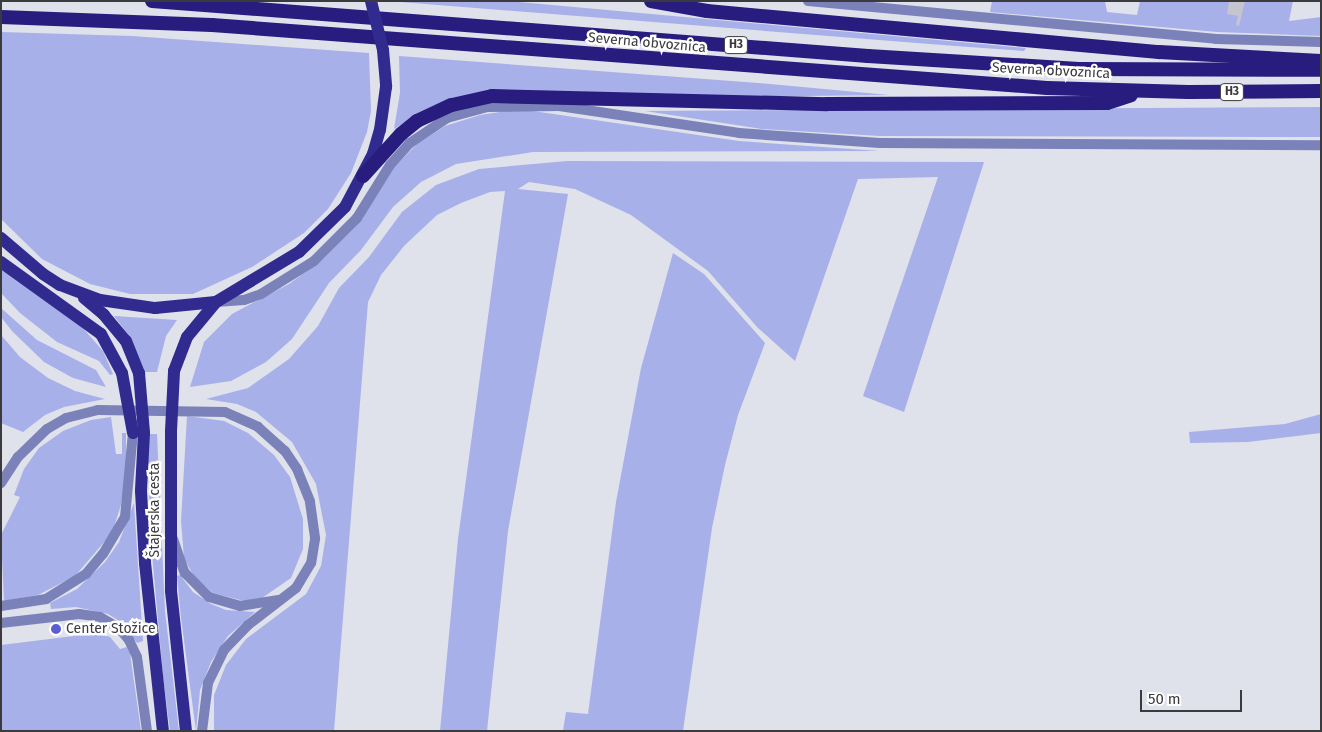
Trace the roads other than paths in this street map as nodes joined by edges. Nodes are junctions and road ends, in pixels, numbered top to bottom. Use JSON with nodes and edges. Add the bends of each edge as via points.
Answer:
{"nodes":[{"id":1,"x":152,"y":1,"type":"edge"},
{"id":2,"x":371,"y":1,"type":"edge"},
{"id":3,"x":651,"y":1,"type":"edge"},
{"id":4,"x":808,"y":1,"type":"edge"},
{"id":5,"x":1,"y":17,"type":"edge"},
{"id":6,"x":1321,"y":42,"type":"edge"},
{"id":7,"x":1321,"y":61,"type":"edge"},
{"id":8,"x":1321,"y":70,"type":"edge"},
{"id":9,"x":1144,"y":91,"type":"junction"},
{"id":10,"x":1321,"y":91,"type":"edge"},
{"id":11,"x":1321,"y":145,"type":"edge"},
{"id":12,"x":364,"y":176,"type":"junction"},
{"id":13,"x":1,"y":238,"type":"edge"},
{"id":14,"x":1,"y":262,"type":"edge"},
{"id":15,"x":76,"y":292,"type":"junction"},
{"id":16,"x":216,"y":302,"type":"junction"},
{"id":17,"x":138,"y":433,"type":"junction"},
{"id":18,"x":1,"y":483,"type":"edge"},
{"id":19,"x":170,"y":527,"type":"junction"},
{"id":20,"x":280,"y":600,"type":"junction"},
{"id":21,"x":1,"y":606,"type":"edge"},
{"id":22,"x":1,"y":622,"type":"edge"},
{"id":23,"x":147,"y":731,"type":"edge"},
{"id":24,"x":163,"y":731,"type":"edge"},
{"id":25,"x":186,"y":731,"type":"edge"},
{"id":26,"x":202,"y":731,"type":"edge"}],
"edges":[{"from":1,"to":8,"type":"highway","name":"Severna obvoznica","number":"H3","via":[[868,56],[1070,68]]},
{"from":2,"to":12,"type":"main road","bridge":true,"via":[[382,43],[386,87],[380,130]]},
{"from":3,"to":7,"type":"highway","via":[[708,11],[1203,56]]},
{"from":4,"to":6,"type":"street","via":[[1216,39]]},
{"from":5,"to":9,"type":"highway","name":"Severna obvoznica","number":"H3","via":[[212,25],[859,76]]},
{"from":9,"to":10,"type":"highway","name":"Severna obvoznica","number":"H3"},
{"from":9,"to":12,"type":"highway","via":[[1107,103],[730,104],[492,96],[452,105],[417,121],[400,134]]},
{"from":11,"to":16,"type":"street","via":[[880,143],[739,133],[558,106],[487,108],[447,118],[410,142],[390,165],[357,218],[314,261],[261,294],[244,300]]},
{"from":12,"to":16,"type":"main road","via":[[345,207],[318,236],[275,268]]},
{"from":13,"to":15,"type":"main road","via":[[27,263]]},
{"from":14,"to":17,"type":"main road","name":"Štajerska cesta","bridge":true,"via":[[101,334],[122,373]]},
{"from":15,"to":16,"type":"main road","via":[[100,300],[155,308]]},
{"from":15,"to":17,"type":"main road","name":"Štajerska cesta","bridge":true,"via":[[117,330],[131,350],[139,373]]},
{"from":16,"to":19,"type":"main road","name":"Štajerska cesta","bridge":true,"via":[[187,337],[174,371]]},
{"from":17,"to":21,"type":"street","via":[[125,517],[103,554],[86,574],[46,599]]},
{"from":17,"to":24,"type":"main road","name":"Štajerska cesta","via":[[150,616]]},
{"from":18,"to":20,"type":"street","via":[[32,442],[56,423],[76,414],[109,410],[203,410],[241,417],[266,434],[292,460],[302,479],[312,513],[314,539],[311,563],[302,580]]},
{"from":19,"to":20,"type":"street","via":[[185,573],[202,593],[232,606]]},
{"from":19,"to":25,"type":"main road","name":"Štajerska cesta","via":[[171,591]]},
{"from":20,"to":26,"type":"street","via":[[234,638],[217,661],[204,696]]},
{"from":22,"to":23,"type":"street","via":[[92,614],[114,624],[129,640],[136,657]]}]}
